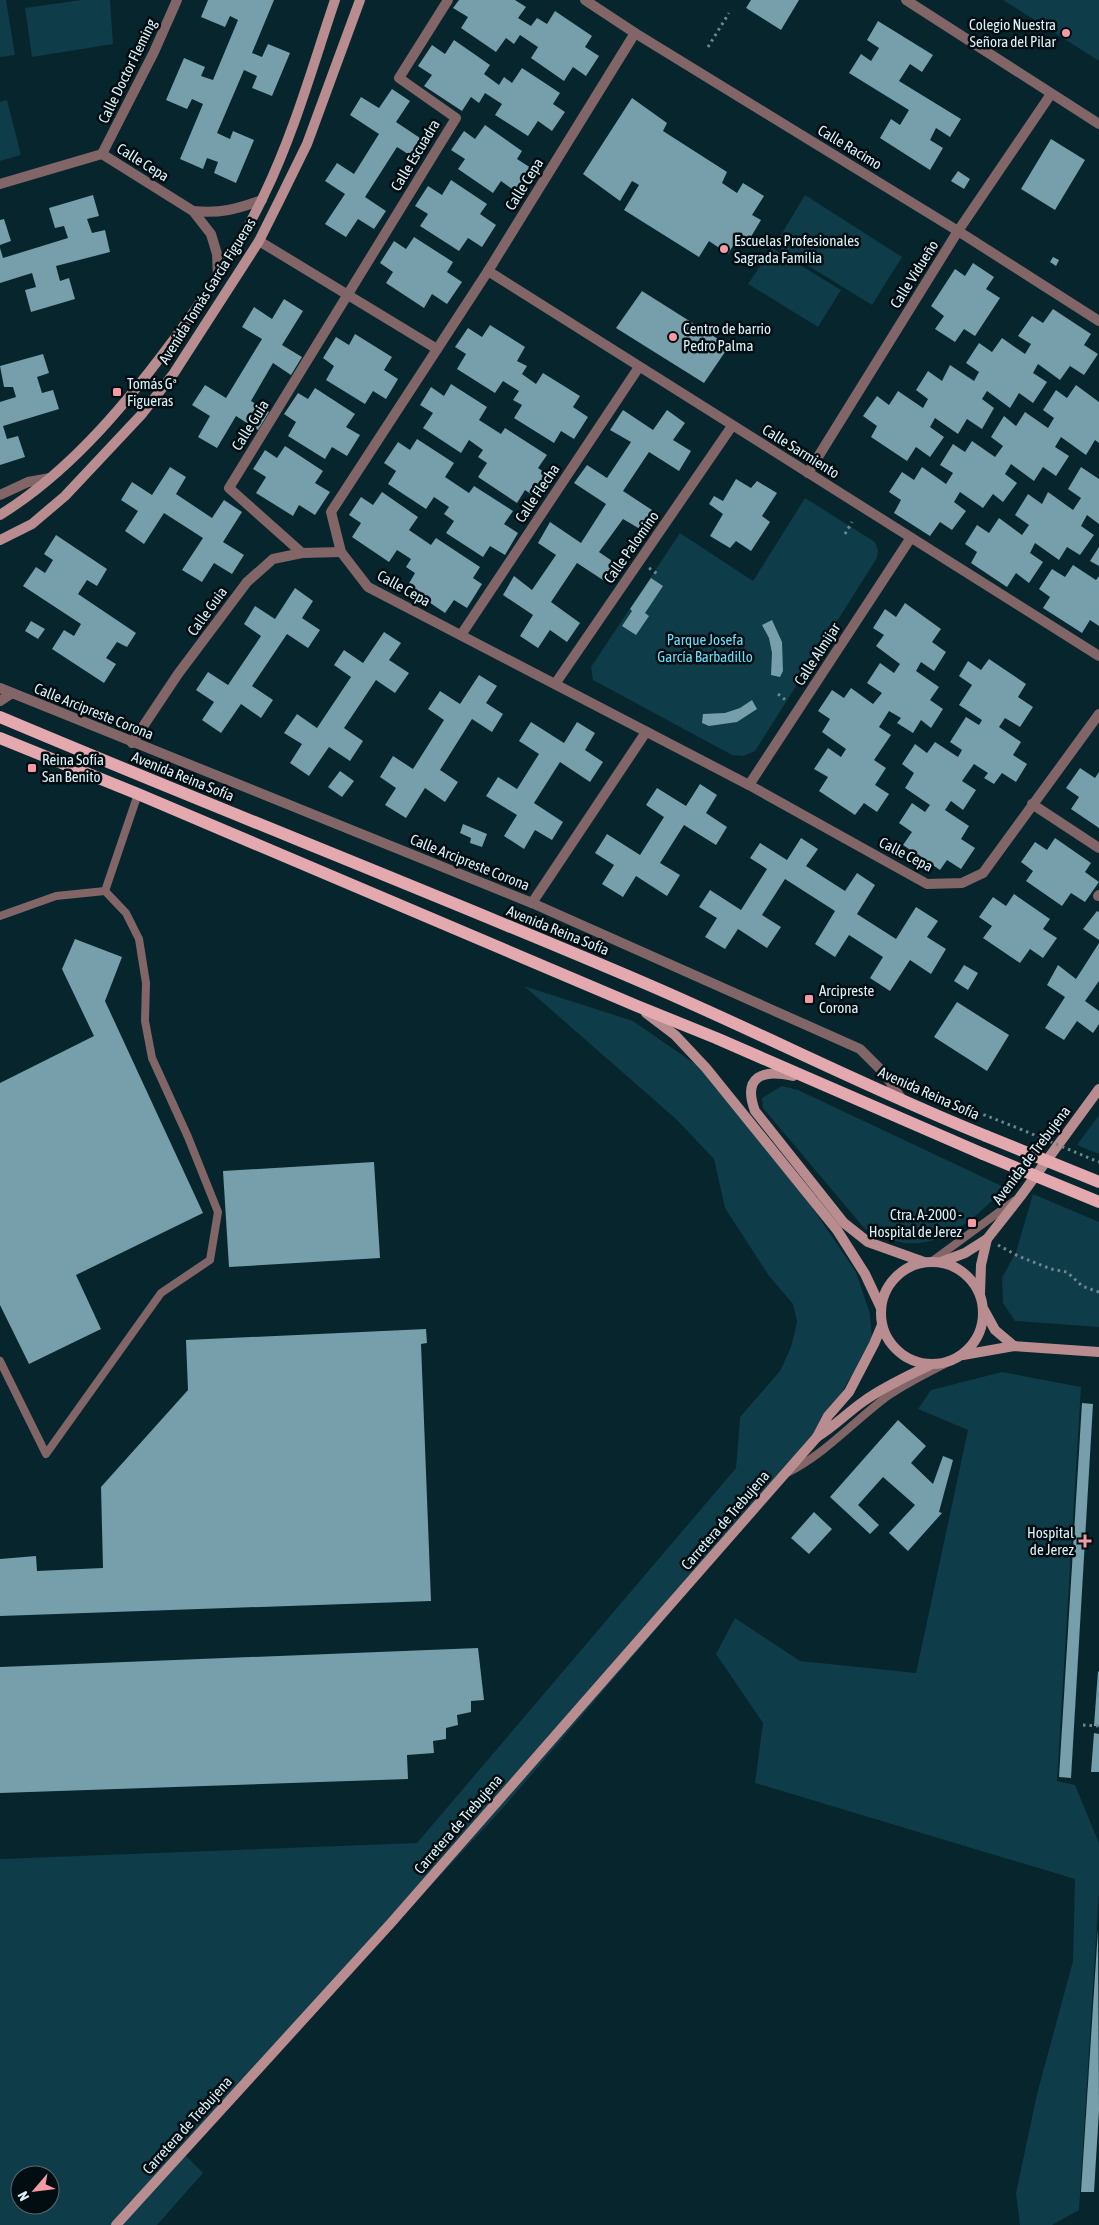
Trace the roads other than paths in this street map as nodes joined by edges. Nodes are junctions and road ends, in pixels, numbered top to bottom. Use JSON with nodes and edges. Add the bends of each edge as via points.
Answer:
{"nodes":[{"id":1,"x":177,"y":0,"type":"edge"},
{"id":2,"x":335,"y":0,"type":"edge"},
{"id":3,"x":360,"y":0,"type":"edge"},
{"id":4,"x":448,"y":0,"type":"edge"},
{"id":5,"x":585,"y":0,"type":"edge"},
{"id":6,"x":906,"y":0,"type":"edge"},
{"id":7,"x":635,"y":33,"type":"junction"},
{"id":8,"x":1051,"y":94,"type":"junction"},
{"id":9,"x":1099,"y":124,"type":"edge"},
{"id":10,"x":102,"y":154,"type":"junction"},
{"id":11,"x":0,"y":184,"type":"edge"},
{"id":12,"x":262,"y":200,"type":"junction"},
{"id":13,"x":193,"y":211,"type":"junction"},
{"id":14,"x":958,"y":231,"type":"junction"},
{"id":15,"x":259,"y":241,"type":"junction"},
{"id":16,"x":488,"y":271,"type":"junction"},
{"id":17,"x":218,"y":278,"type":"junction"},
{"id":18,"x":348,"y":295,"type":"junction"},
{"id":19,"x":1099,"y":321,"type":"edge"},
{"id":20,"x":438,"y":349,"type":"junction"},
{"id":21,"x":639,"y":367,"type":"junction"},
{"id":22,"x":732,"y":426,"type":"junction"},
{"id":23,"x":808,"y":473,"type":"junction"},
{"id":24,"x":50,"y":478,"type":"junction"},
{"id":25,"x":0,"y":495,"type":"edge"},
{"id":26,"x":0,"y":515,"type":"edge"},
{"id":27,"x":910,"y":539,"type":"junction"},
{"id":28,"x":0,"y":540,"type":"edge"},
{"id":29,"x":341,"y":552,"type":"junction"},
{"id":30,"x":302,"y":553,"type":"junction"},
{"id":31,"x":461,"y":636,"type":"junction"},
{"id":32,"x":1099,"y":656,"type":"edge"},
{"id":33,"x":555,"y":684,"type":"junction"},
{"id":34,"x":0,"y":688,"type":"edge"},
{"id":35,"x":12,"y":693,"type":"junction"},
{"id":36,"x":0,"y":701,"type":"edge"},
{"id":37,"x":1099,"y":714,"type":"edge"},
{"id":38,"x":0,"y":717,"type":"edge"},
{"id":39,"x":646,"y":732,"type":"junction"},
{"id":40,"x":0,"y":738,"type":"edge"},
{"id":41,"x":132,"y":742,"type":"junction"},
{"id":42,"x":749,"y":785,"type":"junction"},
{"id":43,"x":138,"y":794,"type":"junction"},
{"id":44,"x":1032,"y":804,"type":"junction"},
{"id":45,"x":1099,"y":848,"type":"edge"},
{"id":46,"x":106,"y":891,"type":"junction"},
{"id":47,"x":532,"y":903,"type":"junction"},
{"id":48,"x":0,"y":916,"type":"edge"},
{"id":49,"x":637,"y":1006,"type":"junction"},
{"id":50,"x":820,"y":1083,"type":"junction"},
{"id":51,"x":1099,"y":1089,"type":"edge"},
{"id":52,"x":903,"y":1101,"type":"junction"},
{"id":53,"x":1099,"y":1182,"type":"edge"},
{"id":54,"x":1020,"y":1197,"type":"junction"},
{"id":55,"x":1099,"y":1202,"type":"edge"},
{"id":56,"x":987,"y":1239,"type":"junction"},
{"id":57,"x":932,"y":1262,"type":"junction"},
{"id":58,"x":980,"y":1293,"type":"junction"},
{"id":59,"x":881,"y":1308,"type":"junction"},
{"id":60,"x":984,"y":1310,"type":"junction"},
{"id":61,"x":882,"y":1325,"type":"junction"},
{"id":62,"x":1014,"y":1346,"type":"junction"},
{"id":63,"x":1099,"y":1352,"type":"edge"},
{"id":64,"x":963,"y":1355,"type":"junction"},
{"id":65,"x":0,"y":1361,"type":"edge"},
{"id":66,"x":949,"y":1362,"type":"junction"},
{"id":67,"x":930,"y":1365,"type":"junction"},
{"id":68,"x":817,"y":1438,"type":"junction"},
{"id":69,"x":786,"y":1474,"type":"junction"},
{"id":70,"x":116,"y":2225,"type":"edge"}],
"edges":[{"from":1,"to":10,"type":"street","name":"Calle Doctor Fleming"},
{"from":2,"to":12,"type":"main road","name":"Avenida Tomás García Figueras","via":[[288,139]]},
{"from":3,"to":15,"type":"main road","name":"Avenida Tomás García Figueras","via":[[307,144]]},
{"from":4,"to":18,"type":"street","name":"Calle Escuadra","via":[[398,78],[456,118]]},
{"from":5,"to":7,"type":"street","name":"Calle Racimo"},
{"from":6,"to":8,"type":"street"},
{"from":7,"to":14,"type":"street","name":"Calle Racimo"},
{"from":7,"to":16,"type":"street","name":"Calle Cepa"},
{"from":8,"to":9,"type":"street"},
{"from":8,"to":14,"type":"street","name":"Calle Vidueño"},
{"from":10,"to":11,"type":"street"},
{"from":10,"to":13,"type":"street","name":"Calle Cepa"},
{"from":12,"to":13,"type":"street","name":"Calle Cepa","via":[[215,213]]},
{"from":12,"to":17,"type":"main road","name":"Avenida Tomás García Figueras"},
{"from":13,"to":17,"type":"street","name":"Calle Cepa","via":[[211,234],[217,254]]},
{"from":14,"to":19,"type":"street","name":"Calle Racimo"},
{"from":14,"to":23,"type":"street","name":"Calle Vidueño"},
{"from":15,"to":18,"type":"street"},
{"from":15,"to":28,"type":"main road","name":"Avenida Tomás García Figueras","via":[[174,374],[142,414],[65,496],[32,524]]},
{"from":16,"to":20,"type":"street","name":"Calle Cepa"},
{"from":16,"to":21,"type":"street","name":"Calle Sarmiento"},
{"from":17,"to":24,"type":"main road","name":"Avenida Tomás García Figueras","via":[[130,398]]},
{"from":18,"to":20,"type":"street"},
{"from":18,"to":30,"type":"street","name":"Calle Guía","via":[[229,488]]},
{"from":20,"to":29,"type":"street","name":"Calle Cepa","via":[[331,512]]},
{"from":21,"to":22,"type":"street","name":"Calle Sarmiento"},
{"from":21,"to":31,"type":"street","name":"Calle Flecha"},
{"from":22,"to":23,"type":"street","name":"Calle Sarmiento"},
{"from":22,"to":33,"type":"street","name":"Calle Palomino"},
{"from":23,"to":27,"type":"street","name":"Calle Sarmiento"},
{"from":24,"to":25,"type":"street","via":[[28,482]]},
{"from":24,"to":26,"type":"main road","name":"Avenida Tomás García Figueras"},
{"from":27,"to":32,"type":"street","name":"Calle Sarmiento"},
{"from":27,"to":42,"type":"street","name":"Calle Almijar"},
{"from":29,"to":30,"type":"street","name":"Calle Guia"},
{"from":29,"to":31,"type":"street","name":"Calle Cepa","via":[[368,587]]},
{"from":30,"to":41,"type":"street","name":"Calle Guia","via":[[273,559],[246,582]]},
{"from":31,"to":33,"type":"street","name":"Calle Cepa"},
{"from":33,"to":39,"type":"street","name":"Calle Cepa"},
{"from":34,"to":35,"type":"street","name":"Calle Arcipreste Corona"},
{"from":35,"to":36,"type":"street"},
{"from":35,"to":41,"type":"street","name":"Calle Arcipreste Corona"},
{"from":37,"to":44,"type":"street","name":"Calle Cepa"},
{"from":38,"to":52,"type":"main road","name":"Avenida Reina Sofía","via":[[615,971]]},
{"from":39,"to":42,"type":"street","name":"Calle Cepa"},
{"from":39,"to":47,"type":"street"},
{"from":40,"to":43,"type":"main road"},
{"from":41,"to":47,"type":"street","name":"Calle Arcipreste Corona"},
{"from":42,"to":44,"type":"street","name":"Calle Cepa","via":[[926,884],[962,883],[983,873]]},
{"from":43,"to":46,"type":"lane"},
{"from":43,"to":49,"type":"main road"},
{"from":44,"to":45,"type":"street"},
{"from":46,"to":48,"type":"lane","via":[[56,896]]},
{"from":46,"to":65,"type":"lane","via":[[126,913],[139,939],[146,983],[145,1021],[152,1058],[218,1212],[210,1260],[161,1294],[46,1454]]},
{"from":47,"to":52,"type":"street","name":"Calle Arcipreste Corona","via":[[860,1049],[884,1073]]},
{"from":49,"to":50,"type":"main road"},
{"from":49,"to":59,"type":"main road","via":[[675,1035],[748,1118],[837,1230]]},
{"from":50,"to":55,"type":"main road","bridge":true},
{"from":50,"to":57,"type":"main road","via":[[779,1073],[765,1073],[757,1078],[750,1098],[755,1111],[844,1223],[868,1242]]},
{"from":51,"to":54,"type":"main road","name":"Avenida de Trebujena"},
{"from":52,"to":53,"type":"main road","name":"Avenida Reina Sofía","bridge":true},
{"from":54,"to":56,"type":"main road","name":"Avenida de Trebujena"},
{"from":54,"to":57,"type":"lane"},
{"from":56,"to":57,"type":"main road","name":"Avenida de Trebujena","via":[[965,1253]]},
{"from":56,"to":58,"type":"main road","name":"Avenida de Trebujena","via":[[981,1265]]},
{"from":57,"to":58,"type":"main road","via":[[957,1268]]},
{"from":57,"to":59,"type":"main road","via":[[908,1267],[894,1278],[885,1292]]},
{"from":58,"to":60,"type":"main road"},
{"from":59,"to":61,"type":"main road"},
{"from":60,"to":62,"type":"main road","via":[[995,1330]]},
{"from":60,"to":64,"type":"main road","via":[[982,1327]]},
{"from":61,"to":67,"type":"main road","via":[[888,1340],[899,1353],[914,1362]]},
{"from":61,"to":68,"type":"main road","name":"Carretera de Trebujena","via":[[849,1392],[828,1416]]},
{"from":62,"to":63,"type":"main road"},
{"from":62,"to":64,"type":"main road"},
{"from":64,"to":66,"type":"main road"},
{"from":66,"to":67,"type":"main road"},
{"from":66,"to":69,"type":"lane","via":[[900,1388],[810,1462]]},
{"from":67,"to":68,"type":"main road","name":"Carretera de Trebujena","via":[[886,1386]]},
{"from":68,"to":69,"type":"main road","name":"Carretera de Trebujena"},
{"from":69,"to":70,"type":"main road","name":"Carretera de Trebujena","via":[[397,1916]]}]}
